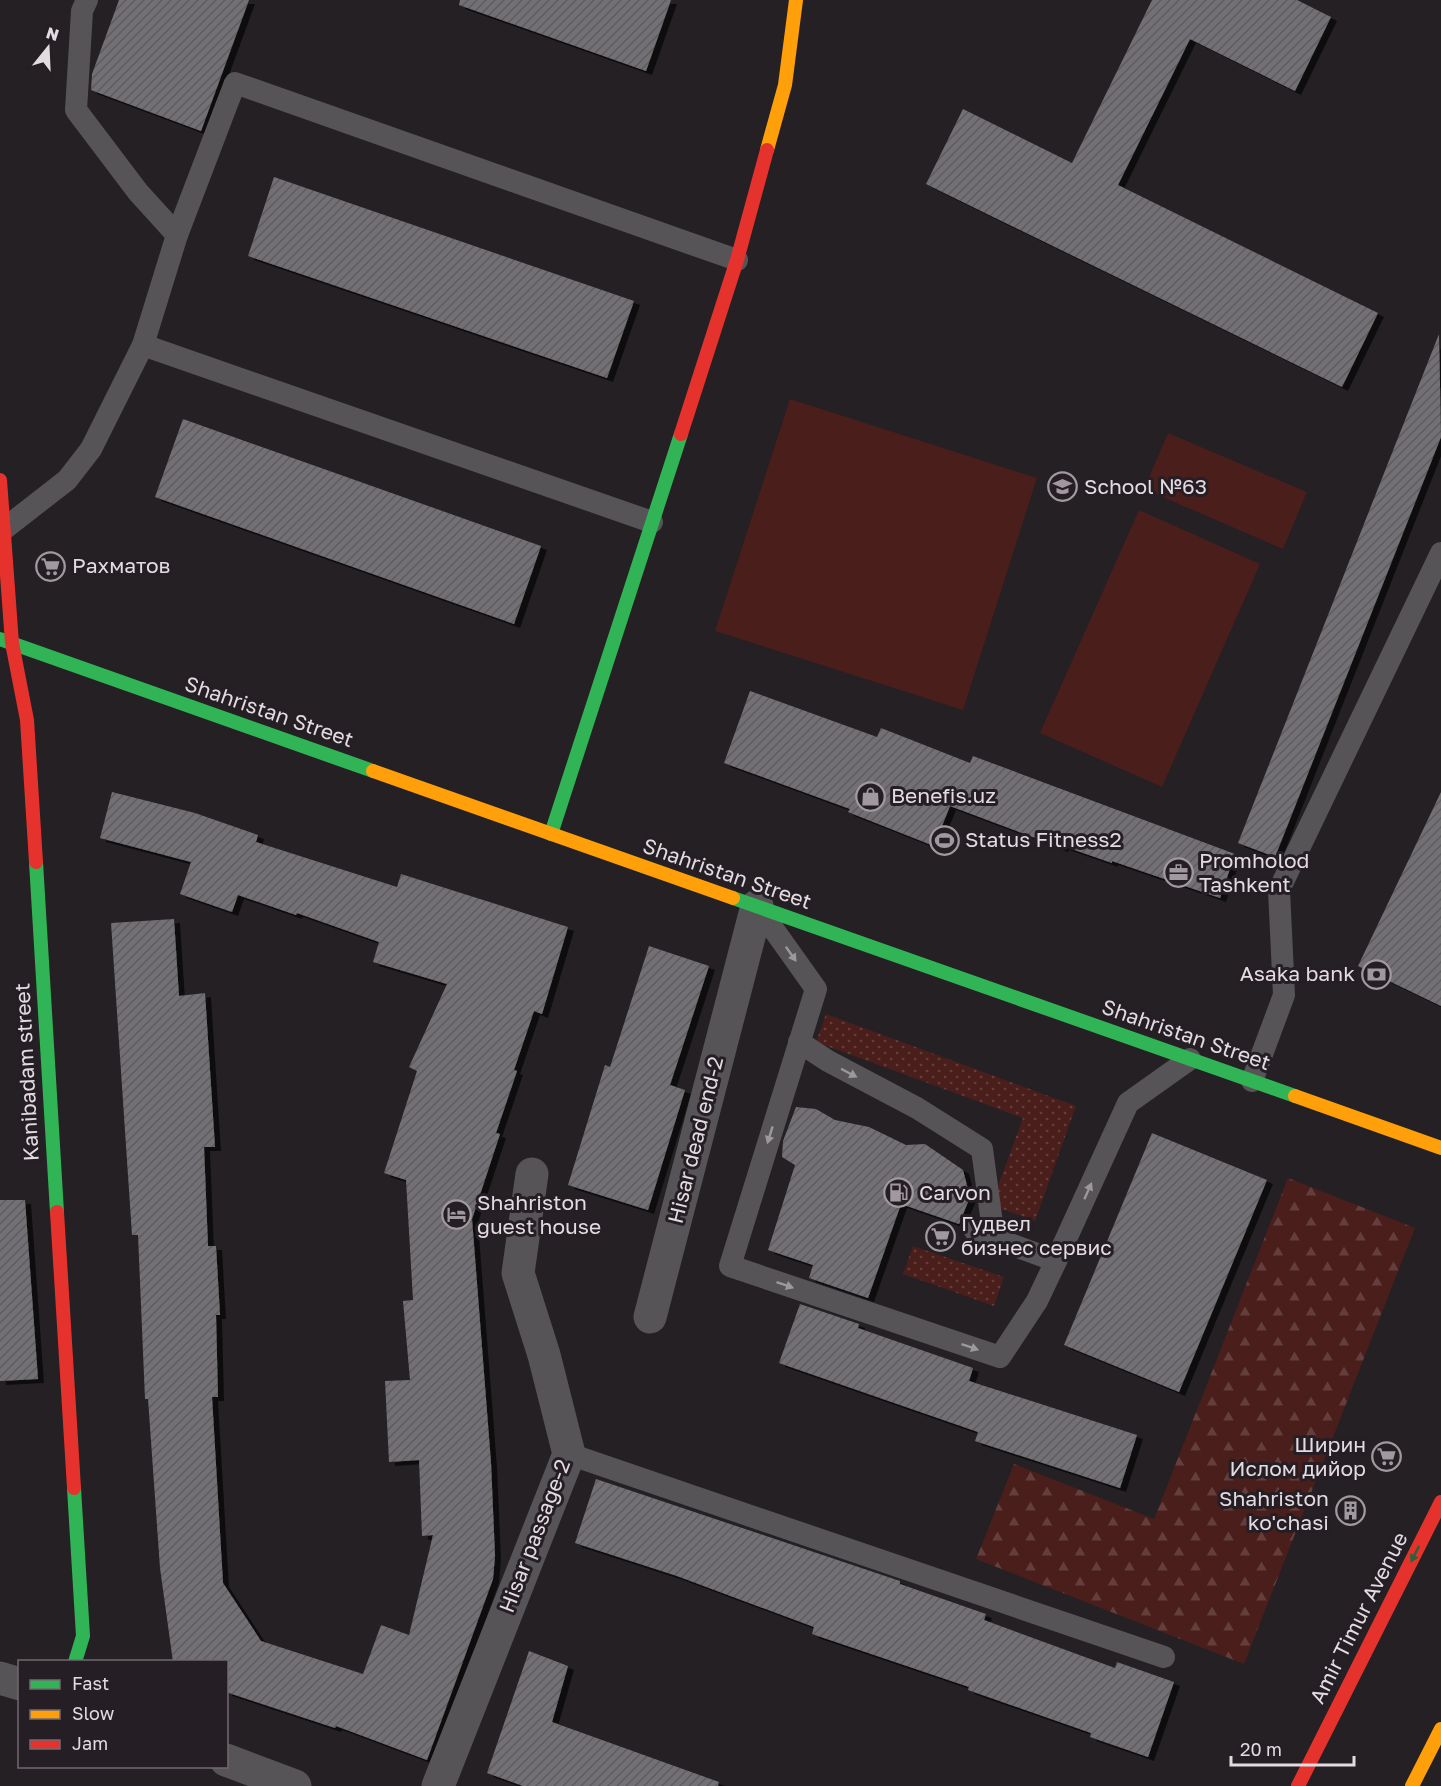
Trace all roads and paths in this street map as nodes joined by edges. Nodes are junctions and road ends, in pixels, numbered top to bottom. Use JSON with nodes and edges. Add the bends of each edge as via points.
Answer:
{"nodes":[{"id":1,"x":87,"y":0,"type":"edge"},
{"id":2,"x":796,"y":0,"type":"edge"},
{"id":3,"x":177,"y":235,"type":"junction"},
{"id":4,"x":737,"y":260,"type":"junction"},
{"id":5,"x":142,"y":345,"type":"junction"},
{"id":6,"x":0,"y":480,"type":"edge"},
{"id":7,"x":652,"y":522,"type":"junction"},
{"id":8,"x":4,"y":530,"type":"junction"},
{"id":9,"x":1441,"y":553,"type":"edge"},
{"id":10,"x":6,"y":641,"type":"edge"},
{"id":11,"x":551,"y":834,"type":"junction"},
{"id":12,"x":758,"y":906,"type":"junction"},
{"id":13,"x":799,"y":1042,"type":"junction"},
{"id":14,"x":1190,"y":1059,"type":"junction"},
{"id":15,"x":1252,"y":1081,"type":"junction"},
{"id":16,"x":1441,"y":1148,"type":"edge"},
{"id":17,"x":532,"y":1174,"type":"dead end"},
{"id":18,"x":1056,"y":1261,"type":"junction"},
{"id":19,"x":650,"y":1317,"type":"dead end"},
{"id":20,"x":569,"y":1454,"type":"junction"},
{"id":21,"x":1441,"y":1502,"type":"edge"},
{"id":22,"x":1164,"y":1657,"type":"dead end"},
{"id":23,"x":76,"y":1660,"type":"edge"},
{"id":24,"x":0,"y":1678,"type":"edge"},
{"id":25,"x":18,"y":1683,"type":"edge"},
{"id":26,"x":1441,"y":1729,"type":"edge"},
{"id":27,"x":228,"y":1761,"type":"edge"},
{"id":28,"x":295,"y":1786,"type":"edge"},
{"id":29,"x":438,"y":1786,"type":"edge"},
{"id":30,"x":1298,"y":1786,"type":"edge"},
{"id":31,"x":1412,"y":1786,"type":"edge"}],
"edges":[{"from":1,"to":3,"type":"lane","via":[[82,12],[76,110],[138,192]]},
{"from":2,"to":4,"type":"street","via":[[785,85]]},
{"from":3,"to":4,"type":"lane","via":[[235,83]]},
{"from":3,"to":5,"type":"lane"},
{"from":4,"to":7,"type":"street"},
{"from":5,"to":7,"type":"lane"},
{"from":5,"to":8,"type":"lane","via":[[91,449],[67,480]]},
{"from":6,"to":8,"type":"street","name":"Kanibadam street"},
{"from":7,"to":11,"type":"street"},
{"from":8,"to":10,"type":"street","name":"Kanibadam street"},
{"from":9,"to":15,"type":"lane","via":[[1279,890],[1284,995]]},
{"from":10,"to":11,"type":"street","name":"Shahristan Street"},
{"from":10,"to":23,"type":"street","name":"Kanibadam street","via":[[27,720],[83,1636]]},
{"from":11,"to":12,"type":"street","name":"Shahristan Street"},
{"from":12,"to":13,"type":"lane","one_way":true,"via":[[816,989]]},
{"from":12,"to":14,"type":"street","name":"Shahristan Street"},
{"from":12,"to":19,"type":"street","name":"Hisar dead end-2"},
{"from":13,"to":18,"type":"lane","one_way":true,"via":[[982,1149],[984,1235]]},
{"from":13,"to":18,"type":"lane","one_way":true,"via":[[766,1170],[730,1266],[1000,1356],[1036,1301]]},
{"from":14,"to":15,"type":"street","name":"Shahristan Street"},
{"from":18,"to":14,"type":"lane","one_way":true,"via":[[1128,1102]]},
{"from":15,"to":16,"type":"street","name":"Shahristan Street"},
{"from":17,"to":20,"type":"street","name":"Hisar passage-2","via":[[518,1273]]},
{"from":20,"to":22,"type":"lane"},
{"from":20,"to":29,"type":"street","name":"Hisar passage-2"},
{"from":21,"to":30,"type":"street","name":"Amir Timur Avenue","one_way":true},
{"from":24,"to":25,"type":"street"},
{"from":26,"to":31,"type":"street"},
{"from":27,"to":28,"type":"street"}]}
